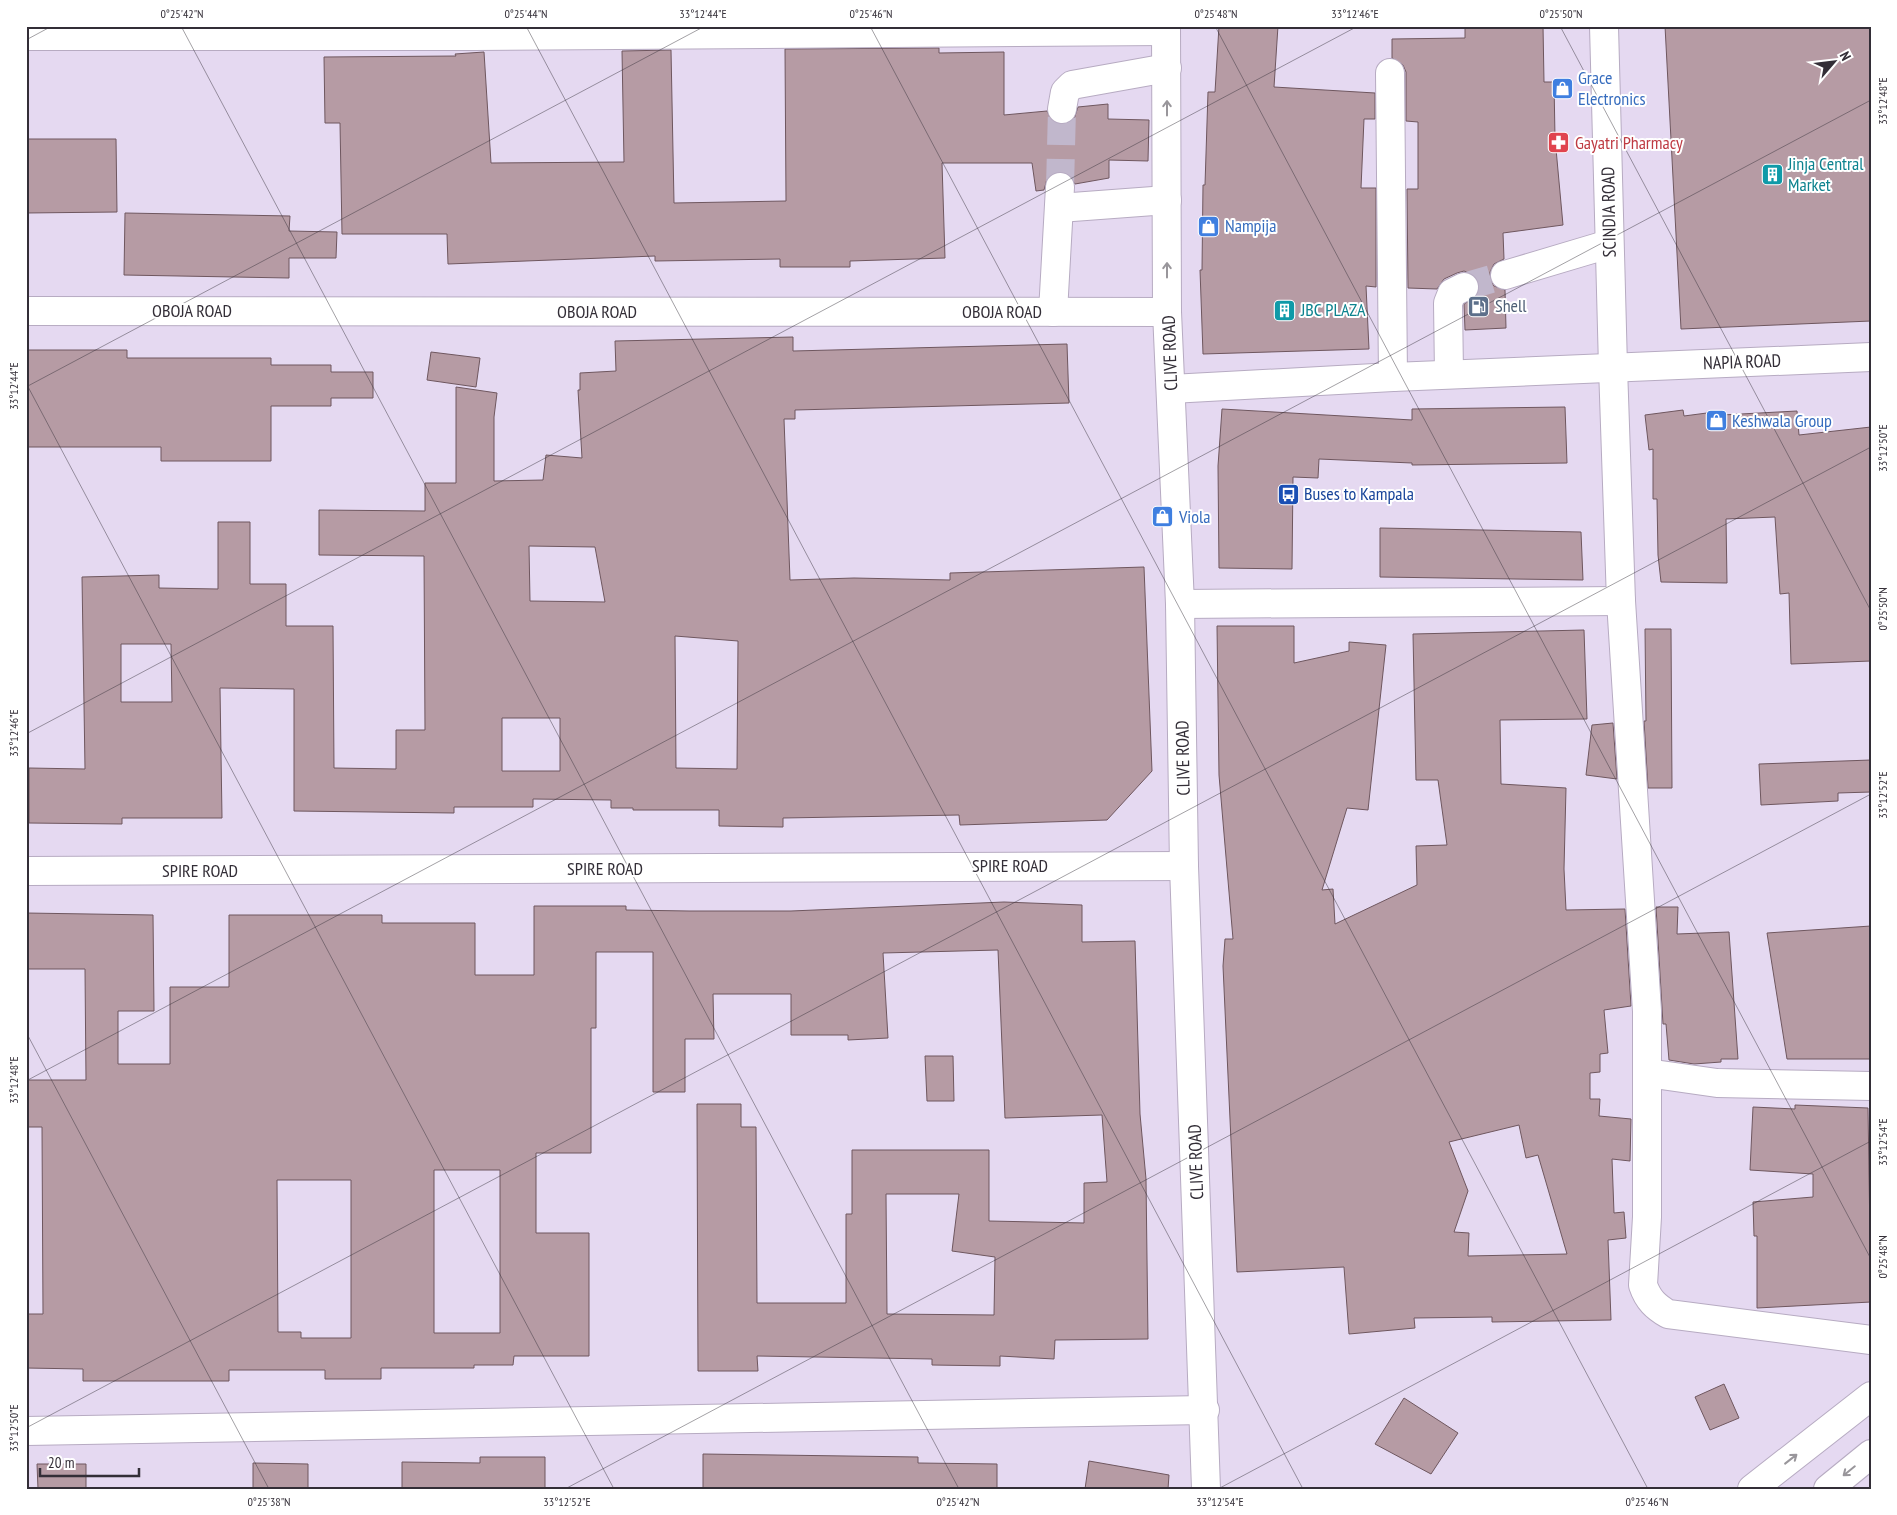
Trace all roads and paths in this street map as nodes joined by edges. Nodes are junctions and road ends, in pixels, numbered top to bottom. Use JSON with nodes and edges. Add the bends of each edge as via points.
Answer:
{"nodes":[{"id":1,"x":1604,"y":26,"type":"edge"},
{"id":2,"x":1166,"y":29,"type":"edge"},
{"id":3,"x":26,"y":36,"type":"edge"},
{"id":4,"x":1167,"y":68,"type":"junction"},
{"id":5,"x":1390,"y":73,"type":"dead end"},
{"id":6,"x":1062,"y":109,"type":"tunnel mouth"},
{"id":7,"x":1167,"y":200,"type":"junction"},
{"id":8,"x":1609,"y":244,"type":"junction"},
{"id":9,"x":1505,"y":276,"type":"tunnel mouth"},
{"id":10,"x":1464,"y":287,"type":"tunnel mouth"},
{"id":11,"x":26,"y":311,"type":"edge"},
{"id":12,"x":1053,"y":312,"type":"junction"},
{"id":13,"x":1168,"y":312,"type":"junction"},
{"id":14,"x":1871,"y":357,"type":"edge"},
{"id":15,"x":1612,"y":368,"type":"junction"},
{"id":16,"x":1449,"y":374,"type":"junction"},
{"id":17,"x":1393,"y":377,"type":"junction"},
{"id":18,"x":1171,"y":389,"type":"junction"},
{"id":19,"x":1622,"y":601,"type":"junction"},
{"id":20,"x":1180,"y":604,"type":"junction"},
{"id":21,"x":1184,"y":866,"type":"junction"},
{"id":22,"x":26,"y":871,"type":"edge"},
{"id":23,"x":1647,"y":1073,"type":"junction"},
{"id":24,"x":1871,"y":1086,"type":"edge"},
{"id":25,"x":1871,"y":1340,"type":"edge"},
{"id":26,"x":1871,"y":1396,"type":"edge"},
{"id":27,"x":1205,"y":1410,"type":"junction"},
{"id":28,"x":26,"y":1431,"type":"edge"},
{"id":29,"x":1871,"y":1454,"type":"edge"},
{"id":30,"x":1206,"y":1489,"type":"edge"},
{"id":31,"x":1752,"y":1489,"type":"edge"},
{"id":32,"x":1828,"y":1489,"type":"edge"}],
"edges":[{"from":1,"to":8,"type":"street","name":"SCINDIA ROAD"},
{"from":2,"to":3,"type":"street","via":[[483,36]]},
{"from":2,"to":4,"type":"street","name":"CLIVE ROAD"},
{"from":4,"to":6,"type":"street","via":[[1072,85],[1065,92]]},
{"from":7,"to":4,"type":"street","name":"CLIVE ROAD","one_way":true},
{"from":5,"to":17,"type":"street"},
{"from":7,"to":12,"type":"street","via":[[1059,197]]},
{"from":13,"to":7,"type":"street","name":"CLIVE ROAD","one_way":true},
{"from":8,"to":9,"type":"street"},
{"from":8,"to":15,"type":"street","name":"SCINDIA ROAD"},
{"from":10,"to":16,"type":"street","via":[[1452,293],[1448,303]]},
{"from":11,"to":12,"type":"street","name":"OBOJA ROAD"},
{"from":12,"to":13,"type":"street","name":"OBOJA ROAD"},
{"from":13,"to":18,"type":"street","name":"CLIVE ROAD"},
{"from":14,"to":15,"type":"street","name":"NAPIA ROAD"},
{"from":15,"to":16,"type":"street","name":"NAPIA ROAD"},
{"from":15,"to":19,"type":"street","name":"SCINDIA ROAD"},
{"from":16,"to":17,"type":"street","name":"NAPIA ROAD"},
{"from":17,"to":18,"type":"street","name":"NAPIA ROAD"},
{"from":18,"to":20,"type":"street","name":"CLIVE ROAD"},
{"from":19,"to":20,"type":"street"},
{"from":19,"to":23,"type":"street","name":"SCINDIA ROAD","via":[[1647,1011]]},
{"from":20,"to":21,"type":"street","name":"CLIVE ROAD"},
{"from":21,"to":22,"type":"street","name":"SPIRE ROAD"},
{"from":21,"to":27,"type":"street","name":"CLIVE ROAD"},
{"from":23,"to":24,"type":"street","via":[[1717,1082]]},
{"from":23,"to":25,"type":"street","name":"SCINDIA ROAD","via":[[1647,1217],[1643,1286],[1656,1307],[1668,1314]]},
{"from":31,"to":26,"type":"street","one_way":true},
{"from":27,"to":28,"type":"street"},
{"from":27,"to":30,"type":"street","name":"CLIVE ROAD"},
{"from":29,"to":32,"type":"street","one_way":true}]}
